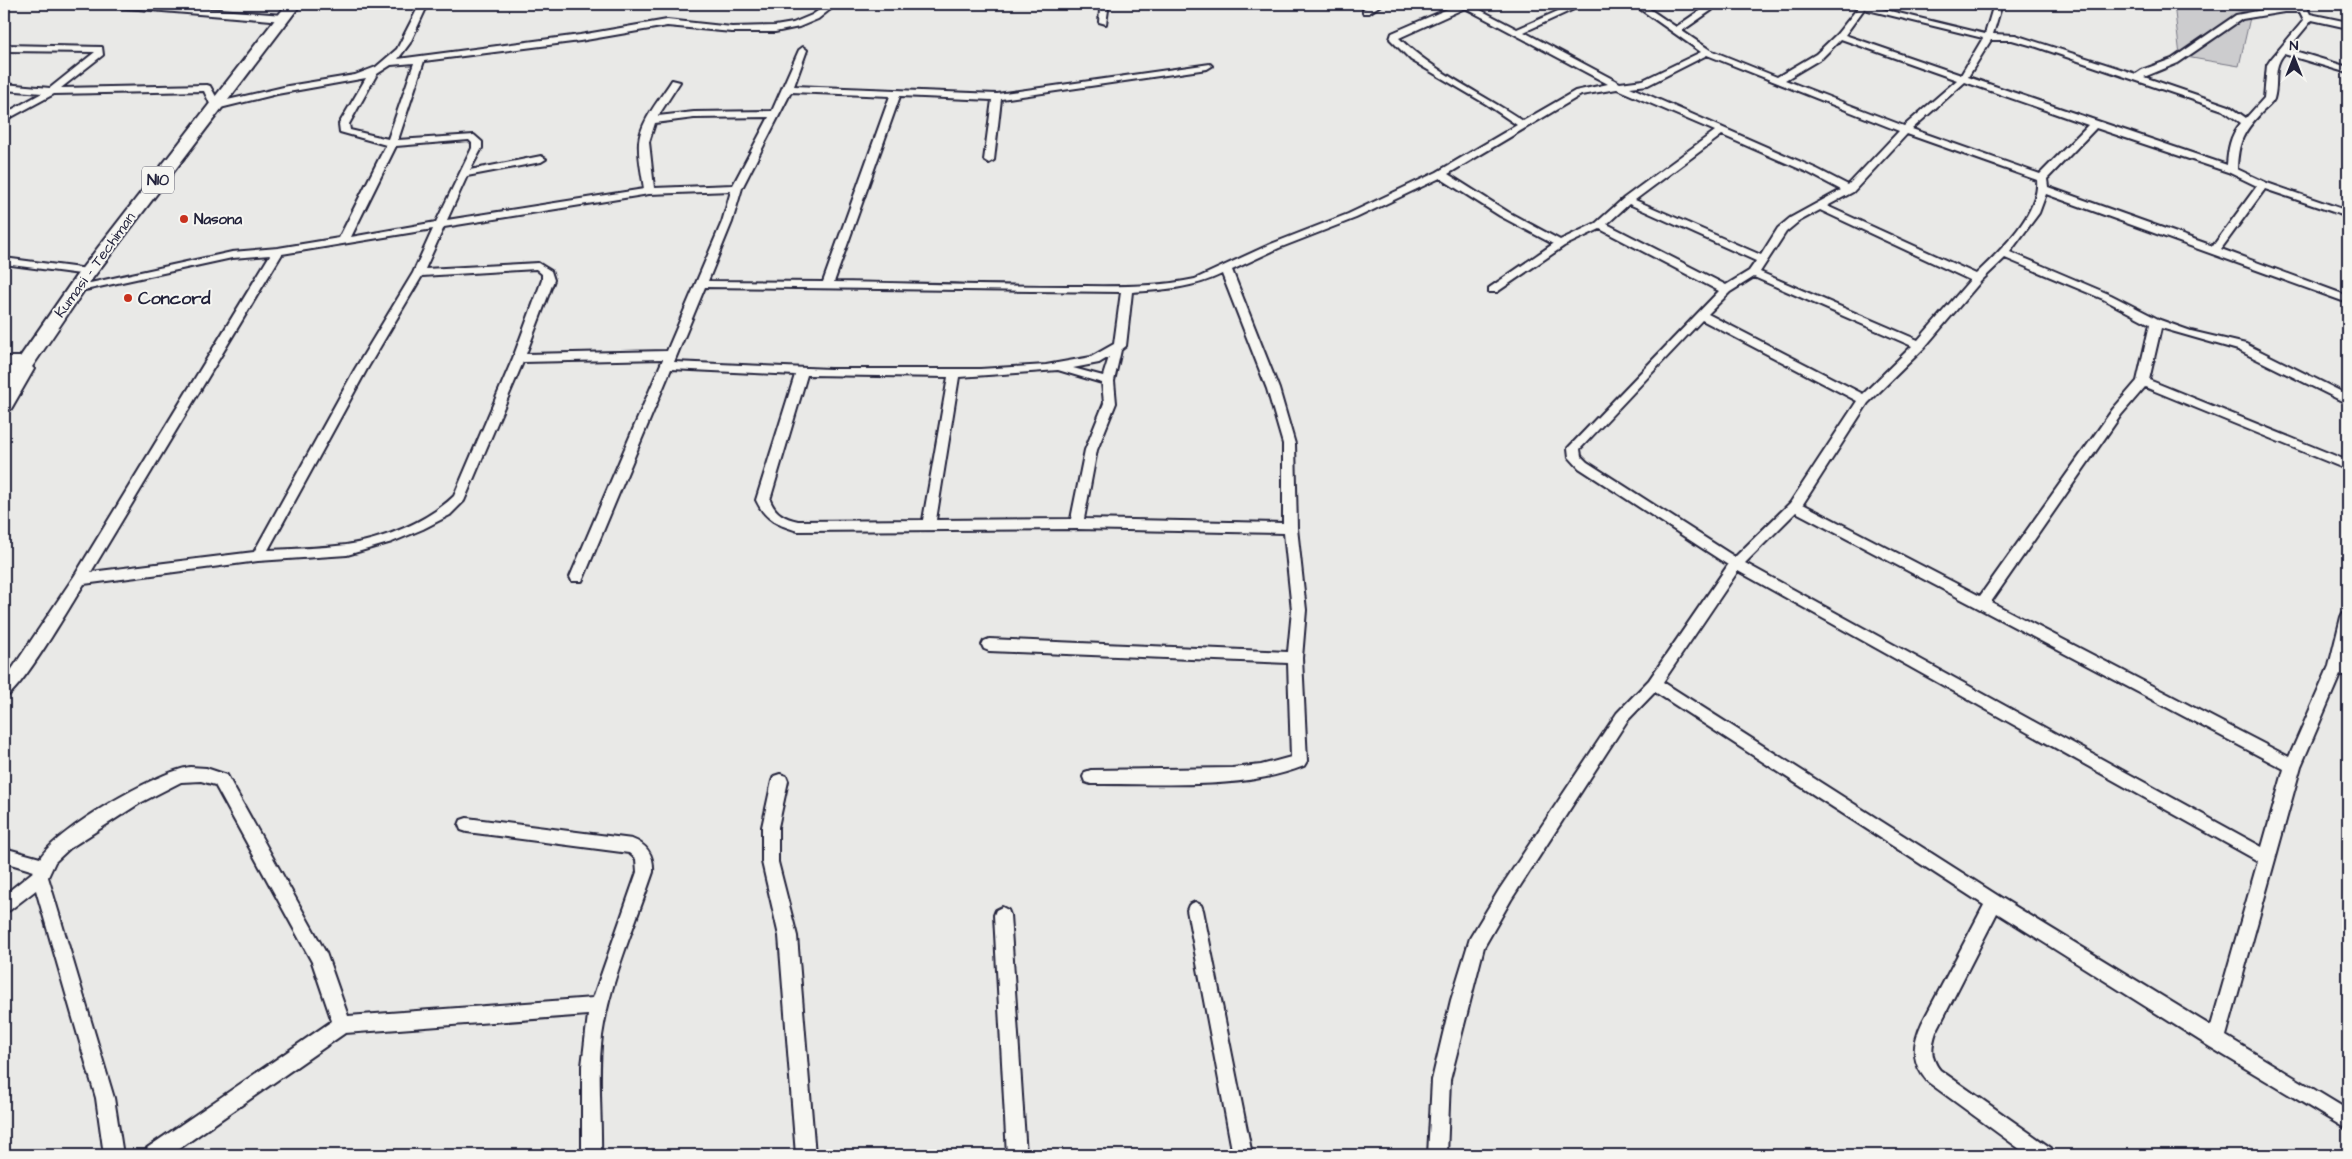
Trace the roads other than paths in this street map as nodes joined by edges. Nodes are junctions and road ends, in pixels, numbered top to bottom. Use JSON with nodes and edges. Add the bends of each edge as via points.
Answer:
{"nodes":[{"id":1,"x":114,"y":4,"type":"edge"},
{"id":2,"x":294,"y":4,"type":"edge"},
{"id":3,"x":424,"y":4,"type":"edge"},
{"id":4,"x":833,"y":4,"type":"edge"},
{"id":5,"x":1100,"y":4,"type":"edge"},
{"id":6,"x":1378,"y":4,"type":"edge"},
{"id":7,"x":1581,"y":4,"type":"edge"},
{"id":8,"x":1638,"y":4,"type":"edge"},
{"id":9,"x":1708,"y":4,"type":"edge"},
{"id":10,"x":1998,"y":4,"type":"edge"},
{"id":11,"x":1464,"y":5,"type":"edge"},
{"id":12,"x":1864,"y":5,"type":"edge"},
{"id":13,"x":2304,"y":10,"type":"edge"},
{"id":14,"x":1366,"y":11,"type":"dead end"},
{"id":15,"x":283,"y":18,"type":"junction"},
{"id":16,"x":1103,"y":22,"type":"dead end"},
{"id":17,"x":2348,"y":25,"type":"edge"},
{"id":18,"x":1675,"y":31,"type":"junction"},
{"id":19,"x":1517,"y":32,"type":"junction"},
{"id":20,"x":1840,"y":36,"type":"junction"},
{"id":21,"x":1988,"y":37,"type":"junction"},
{"id":22,"x":4,"y":48,"type":"edge"},
{"id":23,"x":803,"y":50,"type":"dead end"},
{"id":24,"x":2282,"y":50,"type":"junction"},
{"id":25,"x":1707,"y":52,"type":"junction"},
{"id":26,"x":420,"y":59,"type":"junction"},
{"id":27,"x":389,"y":63,"type":"junction"},
{"id":28,"x":1206,"y":66,"type":"dead end"},
{"id":29,"x":2348,"y":70,"type":"edge"},
{"id":30,"x":374,"y":71,"type":"junction"},
{"id":31,"x":2136,"y":79,"type":"junction"},
{"id":32,"x":1779,"y":80,"type":"junction"},
{"id":33,"x":1962,"y":80,"type":"junction"},
{"id":34,"x":675,"y":82,"type":"dead end"},
{"id":35,"x":1619,"y":86,"type":"junction"},
{"id":36,"x":4,"y":88,"type":"edge"},
{"id":37,"x":788,"y":89,"type":"junction"},
{"id":38,"x":52,"y":91,"type":"junction"},
{"id":39,"x":896,"y":94,"type":"junction"},
{"id":40,"x":997,"y":97,"type":"junction"},
{"id":41,"x":216,"y":106,"type":"junction"},
{"id":42,"x":2226,"y":108,"type":"junction"},
{"id":43,"x":2259,"y":110,"type":"junction"},
{"id":44,"x":775,"y":114,"type":"junction"},
{"id":45,"x":4,"y":118,"type":"edge"},
{"id":46,"x":652,"y":120,"type":"junction"},
{"id":47,"x":2248,"y":122,"type":"junction"},
{"id":48,"x":2094,"y":124,"type":"junction"},
{"id":49,"x":1524,"y":126,"type":"junction"},
{"id":50,"x":1906,"y":130,"type":"junction"},
{"id":51,"x":1721,"y":131,"type":"junction"},
{"id":52,"x":392,"y":143,"type":"junction"},
{"id":53,"x":541,"y":159,"type":"dead end"},
{"id":54,"x":989,"y":160,"type":"dead end"},
{"id":55,"x":2232,"y":170,"type":"junction"},
{"id":56,"x":463,"y":174,"type":"junction"},
{"id":57,"x":1441,"y":174,"type":"junction"},
{"id":58,"x":2043,"y":184,"type":"junction"},
{"id":59,"x":2263,"y":185,"type":"junction"},
{"id":60,"x":737,"y":188,"type":"junction"},
{"id":61,"x":1849,"y":190,"type":"junction"},
{"id":62,"x":649,"y":191,"type":"junction"},
{"id":63,"x":1628,"y":200,"type":"junction"},
{"id":64,"x":1819,"y":206,"type":"junction"},
{"id":65,"x":2348,"y":214,"type":"edge"},
{"id":66,"x":440,"y":224,"type":"junction"},
{"id":67,"x":1600,"y":225,"type":"junction"},
{"id":68,"x":343,"y":241,"type":"junction"},
{"id":69,"x":1560,"y":244,"type":"junction"},
{"id":70,"x":2215,"y":250,"type":"junction"},
{"id":71,"x":278,"y":251,"type":"junction"},
{"id":72,"x":2004,"y":253,"type":"junction"},
{"id":73,"x":1763,"y":260,"type":"junction"},
{"id":74,"x":4,"y":261,"type":"edge"},
{"id":75,"x":1226,"y":270,"type":"junction"},
{"id":76,"x":88,"y":272,"type":"junction"},
{"id":77,"x":418,"y":273,"type":"junction"},
{"id":78,"x":1753,"y":273,"type":"junction"},
{"id":79,"x":1977,"y":279,"type":"junction"},
{"id":80,"x":701,"y":284,"type":"junction"},
{"id":81,"x":826,"y":284,"type":"junction"},
{"id":82,"x":76,"y":289,"type":"junction"},
{"id":83,"x":1127,"y":289,"type":"junction"},
{"id":84,"x":1493,"y":290,"type":"dead end"},
{"id":85,"x":1726,"y":290,"type":"junction"},
{"id":86,"x":2348,"y":300,"type":"edge"},
{"id":87,"x":1701,"y":315,"type":"junction"},
{"id":88,"x":2156,"y":323,"type":"junction"},
{"id":89,"x":1920,"y":345,"type":"junction"},
{"id":90,"x":1116,"y":352,"type":"junction"},
{"id":91,"x":519,"y":358,"type":"junction"},
{"id":92,"x":668,"y":360,"type":"junction"},
{"id":93,"x":4,"y":361,"type":"edge"},
{"id":94,"x":27,"y":361,"type":"junction"},
{"id":95,"x":1055,"y":367,"type":"junction"},
{"id":96,"x":802,"y":371,"type":"junction"},
{"id":97,"x":954,"y":374,"type":"junction"},
{"id":98,"x":4,"y":381,"type":"edge"},
{"id":99,"x":1108,"y":381,"type":"junction"},
{"id":100,"x":2143,"y":382,"type":"junction"},
{"id":101,"x":1864,"y":400,"type":"junction"},
{"id":102,"x":2348,"y":400,"type":"edge"},
{"id":103,"x":4,"y":404,"type":"edge"},
{"id":104,"x":2348,"y":466,"type":"edge"},
{"id":105,"x":1795,"y":506,"type":"junction"},
{"id":106,"x":1076,"y":524,"type":"junction"},
{"id":107,"x":929,"y":525,"type":"junction"},
{"id":108,"x":1290,"y":528,"type":"junction"},
{"id":109,"x":258,"y":556,"type":"junction"},
{"id":110,"x":1736,"y":564,"type":"junction"},
{"id":111,"x":80,"y":578,"type":"junction"},
{"id":112,"x":577,"y":578,"type":"dead end"},
{"id":113,"x":1982,"y":604,"type":"junction"},
{"id":114,"x":2348,"y":618,"type":"edge"},
{"id":115,"x":989,"y":645,"type":"dead end"},
{"id":116,"x":1295,"y":658,"type":"junction"},
{"id":117,"x":2342,"y":669,"type":"edge"},
{"id":118,"x":1654,"y":684,"type":"junction"},
{"id":119,"x":4,"y":692,"type":"edge"},
{"id":120,"x":2293,"y":766,"type":"junction"},
{"id":121,"x":1091,"y":777,"type":"dead end"},
{"id":122,"x":780,"y":781,"type":"dead end"},
{"id":123,"x":467,"y":825,"type":"dead end"},
{"id":124,"x":4,"y":855,"type":"edge"},
{"id":125,"x":2267,"y":858,"type":"junction"},
{"id":126,"x":41,"y":872,"type":"junction"},
{"id":127,"x":1994,"y":902,"type":"junction"},
{"id":128,"x":4,"y":905,"type":"edge"},
{"id":129,"x":1194,"y":910,"type":"dead end"},
{"id":130,"x":1002,"y":914,"type":"dead end"},
{"id":131,"x":599,"y":1006,"type":"junction"},
{"id":132,"x":342,"y":1025,"type":"junction"},
{"id":133,"x":2216,"y":1041,"type":"junction"},
{"id":134,"x":2348,"y":1121,"type":"edge"},
{"id":135,"x":113,"y":1155,"type":"edge"},
{"id":136,"x":154,"y":1155,"type":"edge"},
{"id":137,"x":592,"y":1155,"type":"edge"},
{"id":138,"x":806,"y":1155,"type":"edge"},
{"id":139,"x":1017,"y":1155,"type":"edge"},
{"id":140,"x":1243,"y":1155,"type":"edge"},
{"id":141,"x":1437,"y":1155,"type":"edge"},
{"id":142,"x":2044,"y":1155,"type":"edge"}],
"edges":[{"from":1,"to":15,"type":"street"},
{"from":2,"to":15,"type":"highway","name":"Kumasi - Techiman","number":"N10"},
{"from":3,"to":27,"type":"street","via":[[403,48]]},
{"from":4,"to":26,"type":"street","via":[[821,15],[800,25],[776,30],[650,24],[586,37]]},
{"from":5,"to":16,"type":"street","via":[[1104,10]]},
{"from":6,"to":14,"type":"street"},
{"from":7,"to":19,"type":"street"},
{"from":8,"to":18,"type":"street"},
{"from":9,"to":18,"type":"street","via":[[1709,8]]},
{"from":10,"to":21,"type":"street"},
{"from":11,"to":19,"type":"street"},
{"from":11,"to":49,"type":"street","via":[[1395,35],[1394,39],[1414,58]]},
{"from":12,"to":20,"type":"street"},
{"from":12,"to":21,"type":"street"},
{"from":13,"to":17,"type":"street"},
{"from":13,"to":24,"type":"street","via":[[2308,20]]},
{"from":13,"to":31,"type":"street","via":[[2239,17],[2175,61],[2145,72]]},
{"from":15,"to":41,"type":"highway","name":"Kumasi - Techiman","number":"N10"},
{"from":18,"to":25,"type":"street"},
{"from":19,"to":35,"type":"street"},
{"from":20,"to":32,"type":"street","via":[[1819,56]]},
{"from":20,"to":33,"type":"street"},
{"from":21,"to":31,"type":"street","via":[[2012,37]]},
{"from":21,"to":33,"type":"street"},
{"from":22,"to":38,"type":"street","via":[[99,49],[100,53]]},
{"from":23,"to":37,"type":"street"},
{"from":24,"to":29,"type":"street"},
{"from":24,"to":43,"type":"street","via":[[2272,65],[2269,99]]},
{"from":25,"to":32,"type":"street"},
{"from":25,"to":35,"type":"street","via":[[1645,83]]},
{"from":26,"to":27,"type":"street"},
{"from":26,"to":52,"type":"street"},
{"from":27,"to":30,"type":"street"},
{"from":28,"to":40,"type":"street"},
{"from":30,"to":41,"type":"street","via":[[343,81],[298,87]]},
{"from":30,"to":52,"type":"street","via":[[344,124],[345,132]]},
{"from":31,"to":42,"type":"street"},
{"from":32,"to":50,"type":"street"},
{"from":33,"to":48,"type":"street"},
{"from":33,"to":50,"type":"street"},
{"from":34,"to":46,"type":"street"},
{"from":35,"to":49,"type":"street","via":[[1578,93]]},
{"from":35,"to":51,"type":"street"},
{"from":36,"to":38,"type":"street"},
{"from":37,"to":39,"type":"street"},
{"from":37,"to":44,"type":"street"},
{"from":38,"to":41,"type":"street","via":[[207,88]]},
{"from":38,"to":45,"type":"street"},
{"from":39,"to":40,"type":"street"},
{"from":39,"to":81,"type":"street"},
{"from":40,"to":54,"type":"street"},
{"from":41,"to":76,"type":"highway","name":"Kumasi - Techiman","number":"N10"},
{"from":42,"to":43,"type":"street"},
{"from":42,"to":47,"type":"street"},
{"from":43,"to":47,"type":"street"},
{"from":44,"to":46,"type":"street","via":[[694,114]]},
{"from":44,"to":60,"type":"street"},
{"from":46,"to":62,"type":"street","via":[[645,136]]},
{"from":47,"to":55,"type":"street","via":[[2241,129],[2233,148]]},
{"from":48,"to":55,"type":"street"},
{"from":48,"to":58,"type":"street"},
{"from":49,"to":57,"type":"street"},
{"from":50,"to":58,"type":"street"},
{"from":50,"to":61,"type":"street"},
{"from":51,"to":61,"type":"street"},
{"from":51,"to":63,"type":"street"},
{"from":52,"to":56,"type":"street","via":[[471,137],[477,142],[477,148]]},
{"from":52,"to":68,"type":"street"},
{"from":53,"to":56,"type":"street"},
{"from":55,"to":59,"type":"street"},
{"from":56,"to":66,"type":"street"},
{"from":57,"to":69,"type":"street","via":[[1504,214]]},
{"from":57,"to":75,"type":"street"},
{"from":58,"to":70,"type":"street"},
{"from":58,"to":72,"type":"street","via":[[2034,213]]},
{"from":59,"to":65,"type":"street"},
{"from":59,"to":70,"type":"street"},
{"from":60,"to":62,"type":"street"},
{"from":60,"to":80,"type":"street","via":[[727,222]]},
{"from":61,"to":64,"type":"street"},
{"from":62,"to":66,"type":"street"},
{"from":63,"to":67,"type":"street"},
{"from":63,"to":73,"type":"street"},
{"from":64,"to":73,"type":"street","via":[[1782,230]]},
{"from":64,"to":79,"type":"street"},
{"from":66,"to":68,"type":"street"},
{"from":66,"to":77,"type":"street"},
{"from":67,"to":69,"type":"street"},
{"from":67,"to":85,"type":"street"},
{"from":68,"to":71,"type":"street"},
{"from":69,"to":84,"type":"street"},
{"from":70,"to":86,"type":"street"},
{"from":71,"to":82,"type":"street","via":[[232,255]]},
{"from":71,"to":111,"type":"street"},
{"from":72,"to":79,"type":"street"},
{"from":72,"to":88,"type":"street"},
{"from":73,"to":78,"type":"street"},
{"from":74,"to":76,"type":"street"},
{"from":75,"to":83,"type":"street","via":[[1182,285]]},
{"from":75,"to":108,"type":"street","via":[[1282,415],[1288,444]]},
{"from":76,"to":82,"type":"highway","name":"Kumasi - Techiman","number":"N10"},
{"from":77,"to":91,"type":"street","via":[[538,266],[545,269],[548,280]]},
{"from":77,"to":109,"type":"street"},
{"from":78,"to":85,"type":"street"},
{"from":78,"to":89,"type":"street"},
{"from":79,"to":89,"type":"street"},
{"from":80,"to":81,"type":"street"},
{"from":80,"to":92,"type":"street"},
{"from":81,"to":83,"type":"street","via":[[1025,290]]},
{"from":82,"to":94,"type":"highway","name":"Kumasi - Techiman","number":"N10"},
{"from":83,"to":90,"type":"street","via":[[1120,346]]},
{"from":85,"to":87,"type":"street"},
{"from":87,"to":101,"type":"street"},
{"from":87,"to":110,"type":"street","via":[[1574,448],[1575,457],[1596,475]]},
{"from":88,"to":100,"type":"street"},
{"from":88,"to":102,"type":"street","via":[[2242,347]]},
{"from":89,"to":101,"type":"street"},
{"from":90,"to":95,"type":"street","via":[[1092,361]]},
{"from":90,"to":99,"type":"street"},
{"from":91,"to":92,"type":"street"},
{"from":91,"to":109,"type":"street","via":[[459,498],[445,512],[387,539],[348,550]]},
{"from":92,"to":96,"type":"street"},
{"from":92,"to":112,"type":"street"},
{"from":93,"to":94,"type":"street"},
{"from":94,"to":98,"type":"highway","name":"Kumasi - Techiman","number":"N10"},
{"from":94,"to":103,"type":"highway","number":"N10","via":[[19,382]]},
{"from":95,"to":97,"type":"street","via":[[1021,372]]},
{"from":95,"to":99,"type":"street"},
{"from":96,"to":97,"type":"street"},
{"from":96,"to":107,"type":"street","via":[[763,500],[775,520],[798,526]]},
{"from":97,"to":107,"type":"street"},
{"from":99,"to":106,"type":"street","via":[[1110,403],[1091,450]]},
{"from":100,"to":104,"type":"street"},
{"from":100,"to":113,"type":"street","via":[[2117,412]]},
{"from":101,"to":105,"type":"street"},
{"from":105,"to":110,"type":"street"},
{"from":105,"to":113,"type":"street"},
{"from":106,"to":107,"type":"street"},
{"from":106,"to":108,"type":"street"},
{"from":108,"to":116,"type":"street","via":[[1299,610]]},
{"from":109,"to":111,"type":"street"},
{"from":110,"to":118,"type":"street"},
{"from":110,"to":125,"type":"street"},
{"from":111,"to":119,"type":"street"},
{"from":113,"to":120,"type":"street"},
{"from":114,"to":117,"type":"street"},
{"from":115,"to":116,"type":"street"},
{"from":116,"to":121,"type":"street","via":[[1300,751],[1299,761],[1290,767],[1230,774]]},
{"from":117,"to":120,"type":"street"},
{"from":118,"to":127,"type":"street"},
{"from":118,"to":141,"type":"street","via":[[1622,717],[1476,944],[1441,1080]]},
{"from":120,"to":125,"type":"street"},
{"from":122,"to":138,"type":"street","via":[[770,827],[770,862],[788,936]]},
{"from":123,"to":131,"type":"street","via":[[632,846],[643,852],[645,872]]},
{"from":124,"to":126,"type":"street"},
{"from":125,"to":133,"type":"street"},
{"from":126,"to":128,"type":"street"},
{"from":126,"to":132,"type":"street","via":[[54,851],[67,840],[166,780],[196,774],[222,780],[320,959]]},
{"from":126,"to":135,"type":"street","via":[[105,1098]]},
{"from":127,"to":133,"type":"street"},
{"from":127,"to":142,"type":"street","via":[[1928,1029],[1922,1055],[1926,1069],[1934,1076]]},
{"from":129,"to":140,"type":"street"},
{"from":130,"to":139,"type":"street"},
{"from":131,"to":132,"type":"street"},
{"from":131,"to":137,"type":"street","via":[[590,1070]]},
{"from":132,"to":136,"type":"street"},
{"from":133,"to":134,"type":"street"}]}
